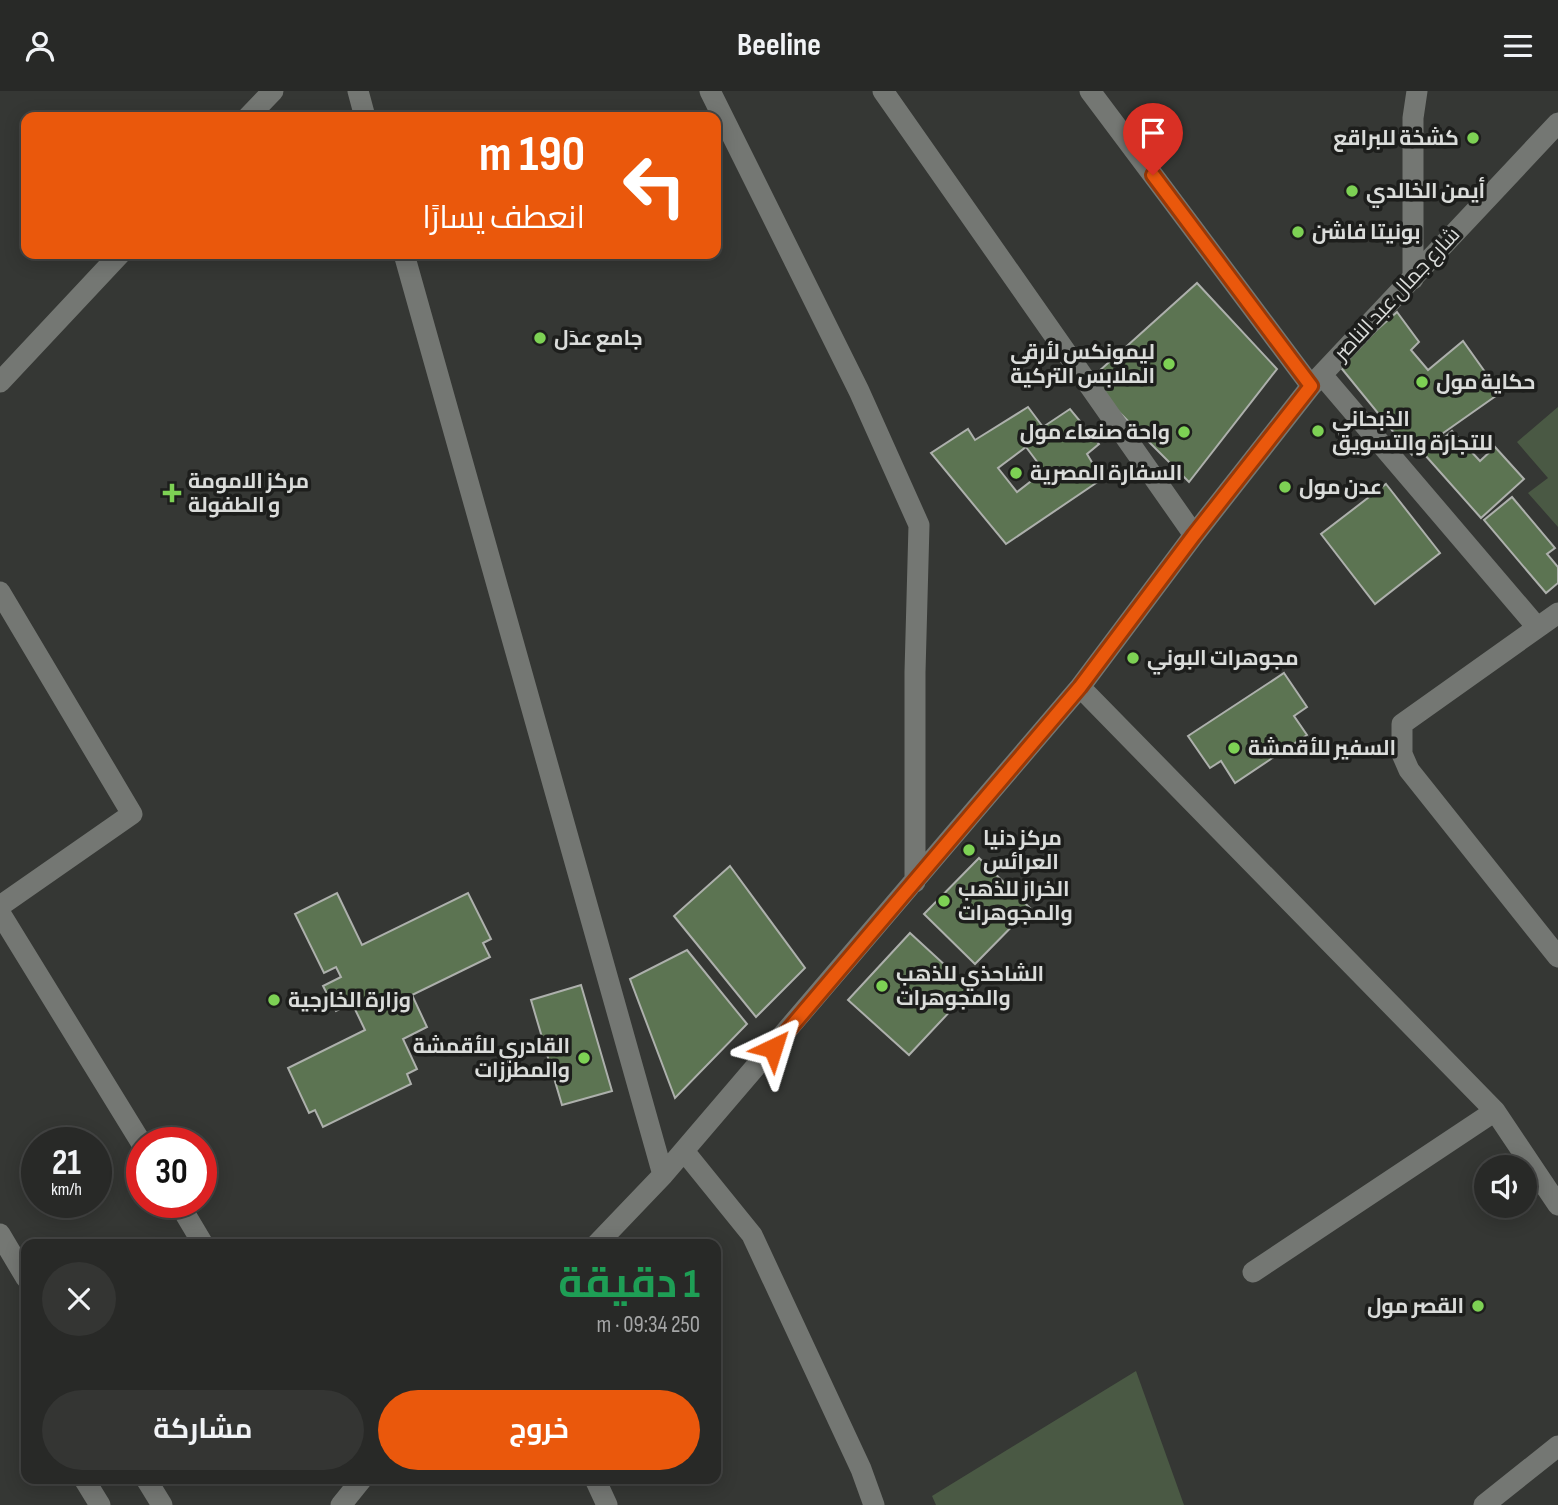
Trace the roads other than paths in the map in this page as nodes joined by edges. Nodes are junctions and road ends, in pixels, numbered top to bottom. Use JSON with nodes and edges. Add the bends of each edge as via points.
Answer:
{"nodes":[{"id":1,"x":273,"y":91,"type":"edge"},
{"id":2,"x":358,"y":91,"type":"edge"},
{"id":3,"x":710,"y":91,"type":"edge"},
{"id":4,"x":883,"y":91,"type":"edge"},
{"id":5,"x":1090,"y":91,"type":"edge"},
{"id":6,"x":1417,"y":91,"type":"edge"},
{"id":7,"x":253,"y":112,"type":"edge"},
{"id":8,"x":364,"y":112,"type":"edge"},
{"id":9,"x":720,"y":112,"type":"edge"},
{"id":10,"x":721,"y":113,"type":"edge"},
{"id":11,"x":1558,"y":123,"type":"edge"},
{"id":12,"x":115,"y":259,"type":"edge"},
{"id":13,"x":405,"y":259,"type":"edge"},
{"id":14,"x":1413,"y":279,"type":"junction"},
{"id":15,"x":1316,"y":380,"type":"junction"},
{"id":16,"x":0,"y":382,"type":"edge"},
{"id":17,"x":1194,"y":535,"type":"junction"},
{"id":18,"x":0,"y":592,"type":"edge"},
{"id":19,"x":1558,"y":613,"type":"edge"},
{"id":20,"x":1537,"y":627,"type":"junction"},
{"id":21,"x":1080,"y":687,"type":"junction"},
{"id":22,"x":915,"y":882,"type":"junction"},
{"id":23,"x":0,"y":906,"type":"edge"},
{"id":24,"x":0,"y":913,"type":"edge"},
{"id":25,"x":1558,"y":957,"type":"edge"},
{"id":26,"x":1496,"y":1111,"type":"junction"},
{"id":27,"x":132,"y":1127,"type":"edge"},
{"id":28,"x":684,"y":1151,"type":"junction"},
{"id":29,"x":663,"y":1175,"type":"junction"},
{"id":30,"x":1558,"y":1205,"type":"edge"},
{"id":31,"x":188,"y":1218,"type":"edge"},
{"id":32,"x":0,"y":1234,"type":"edge"},
{"id":33,"x":200,"y":1239,"type":"edge"},
{"id":34,"x":602,"y":1239,"type":"edge"},
{"id":35,"x":21,"y":1270,"type":"edge"},
{"id":36,"x":1253,"y":1272,"type":"dead end"},
{"id":37,"x":1558,"y":1447,"type":"edge"},
{"id":38,"x":87,"y":1484,"type":"edge"},
{"id":39,"x":149,"y":1484,"type":"edge"},
{"id":40,"x":597,"y":1484,"type":"edge"},
{"id":41,"x":100,"y":1505,"type":"edge"},
{"id":42,"x":162,"y":1505,"type":"edge"},
{"id":43,"x":607,"y":1505,"type":"edge"},
{"id":44,"x":874,"y":1505,"type":"edge"},
{"id":45,"x":1484,"y":1505,"type":"edge"}],
"edges":[{"from":1,"to":7,"type":"street"},
{"from":2,"to":8,"type":"street"},
{"from":3,"to":9,"type":"street"},
{"from":4,"to":17,"type":"street"},
{"from":5,"to":15,"type":"street"},
{"from":6,"to":14,"type":"street"},
{"from":10,"to":22,"type":"street","via":[[859,391],[919,525]]},
{"from":11,"to":14,"type":"street","name":"شارع جمال عبد الناصر"},
{"from":12,"to":16,"type":"street"},
{"from":13,"to":29,"type":"street"},
{"from":14,"to":15,"type":"street","name":"شارع جمال عبد الناصر"},
{"from":15,"to":17,"type":"street","name":"شارع جمال عبد الناصر"},
{"from":15,"to":20,"type":"street"},
{"from":17,"to":21,"type":"street","name":"شارع جمال عبد الناصر"},
{"from":18,"to":23,"type":"street","via":[[132,814]]},
{"from":19,"to":20,"type":"street"},
{"from":20,"to":25,"type":"street","via":[[1402,724],[1400,739],[1409,770]]},
{"from":21,"to":22,"type":"street","name":"شارع جمال عبد الناصر"},
{"from":21,"to":26,"type":"street"},
{"from":22,"to":28,"type":"street","name":"شارع جمال عبد الناصر"},
{"from":24,"to":27,"type":"street"},
{"from":26,"to":30,"type":"street"},
{"from":26,"to":36,"type":"street"},
{"from":28,"to":29,"type":"street","name":"شارع جمال عبد الناصر"},
{"from":28,"to":44,"type":"street","via":[[752,1235]]},
{"from":29,"to":34,"type":"street","name":"شارع جمال عبد الناصر"},
{"from":31,"to":33,"type":"street"},
{"from":32,"to":35,"type":"street"},
{"from":37,"to":45,"type":"street"},
{"from":38,"to":41,"type":"street"},
{"from":39,"to":42,"type":"street"},
{"from":40,"to":43,"type":"street"}]}
